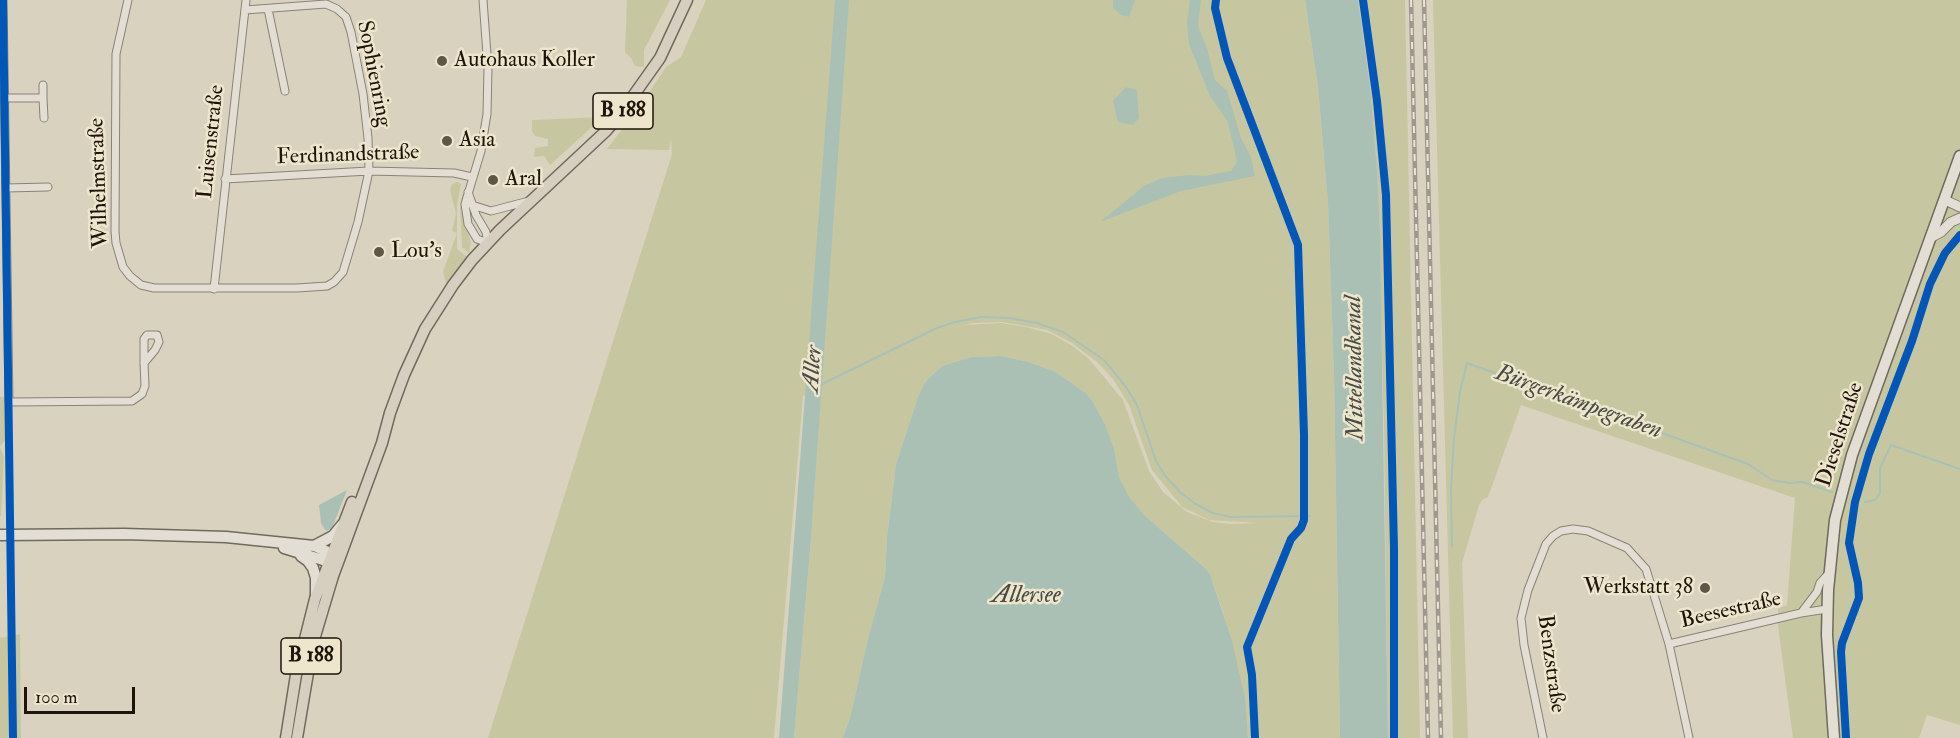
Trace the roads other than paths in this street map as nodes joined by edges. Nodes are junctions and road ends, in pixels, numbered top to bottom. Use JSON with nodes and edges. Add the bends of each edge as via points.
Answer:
{"nodes":[{"id":1,"x":3,"y":0,"type":"edge"},
{"id":2,"x":128,"y":0,"type":"edge"},
{"id":3,"x":246,"y":0,"type":"edge"},
{"id":4,"x":483,"y":0,"type":"edge"},
{"id":5,"x":687,"y":0,"type":"edge"},
{"id":6,"x":268,"y":9,"type":"junction"},
{"id":7,"x":245,"y":10,"type":"junction"},
{"id":8,"x":43,"y":85,"type":"dead end"},
{"id":9,"x":285,"y":91,"type":"dead end"},
{"id":10,"x":6,"y":98,"type":"junction"},
{"id":11,"x":43,"y":98,"type":"junction"},
{"id":12,"x":44,"y":118,"type":"dead end"},
{"id":13,"x":1960,"y":156,"type":"edge"},
{"id":14,"x":369,"y":171,"type":"junction"},
{"id":15,"x":472,"y":177,"type":"junction"},
{"id":16,"x":225,"y":179,"type":"junction"},
{"id":17,"x":48,"y":187,"type":"dead end"},
{"id":18,"x":6,"y":188,"type":"junction"},
{"id":19,"x":468,"y":192,"type":"junction"},
{"id":20,"x":532,"y":200,"type":"junction"},
{"id":21,"x":1945,"y":200,"type":"junction"},
{"id":22,"x":472,"y":205,"type":"junction"},
{"id":23,"x":1960,"y":207,"type":"edge"},
{"id":24,"x":1960,"y":218,"type":"edge"},
{"id":25,"x":1932,"y":237,"type":"junction"},
{"id":26,"x":488,"y":243,"type":"junction"},
{"id":27,"x":214,"y":289,"type":"junction"},
{"id":28,"x":144,"y":363,"type":"dead end"},
{"id":29,"x":390,"y":413,"type":"junction"},
{"id":30,"x":343,"y":525,"type":"junction"},
{"id":31,"x":0,"y":535,"type":"edge"},
{"id":32,"x":267,"y":542,"type":"junction"},
{"id":33,"x":314,"y":546,"type":"junction"},
{"id":34,"x":290,"y":550,"type":"junction"},
{"id":35,"x":333,"y":559,"type":"junction"},
{"id":36,"x":1829,"y":573,"type":"junction"},
{"id":37,"x":315,"y":599,"type":"junction"},
{"id":38,"x":1827,"y":609,"type":"junction"},
{"id":39,"x":1801,"y":613,"type":"junction"},
{"id":40,"x":1669,"y":644,"type":"junction"},
{"id":41,"x":286,"y":738,"type":"edge"},
{"id":42,"x":297,"y":738,"type":"edge"},
{"id":43,"x":1543,"y":738,"type":"edge"},
{"id":44,"x":1689,"y":738,"type":"edge"},
{"id":45,"x":1834,"y":738,"type":"edge"}],
"edges":[{"from":1,"to":10,"type":"street"},
{"from":2,"to":27,"type":"street","name":"Wilhelmstraße","via":[[116,54],[115,231],[119,255],[123,267],[141,285],[171,290]]},
{"from":3,"to":7,"type":"street","name":"Luisenstraße"},
{"from":4,"to":15,"type":"street","via":[[487,114]]},
{"from":5,"to":20,"type":"main road","number":"B 188","via":[[671,38],[636,94],[606,131]]},
{"from":6,"to":7,"type":"street","name":"Sophienring"},
{"from":6,"to":9,"type":"street"},
{"from":6,"to":14,"type":"street","name":"Sophienring","via":[[326,4],[346,17],[363,94]]},
{"from":7,"to":16,"type":"street","name":"Luisenstraße"},
{"from":8,"to":11,"type":"street"},
{"from":10,"to":11,"type":"street"},
{"from":10,"to":18,"type":"street"},
{"from":11,"to":12,"type":"street"},
{"from":13,"to":21,"type":"main road","name":"Dieselstraße"},
{"from":14,"to":15,"type":"street","name":"Ferdinandstraße","via":[[454,172]]},
{"from":14,"to":16,"type":"street","name":"Ferdinandstraße"},
{"from":14,"to":27,"type":"street","name":"Sophienring","via":[[343,272],[334,282],[297,288]]},
{"from":15,"to":19,"type":"street"},
{"from":16,"to":27,"type":"street","name":"Luisenstraße"},
{"from":17,"to":18,"type":"street"},
{"from":18,"to":28,"type":"street","via":[[9,402],[132,401],[145,386]]},
{"from":19,"to":22,"type":"street"},
{"from":19,"to":26,"type":"street","via":[[468,224],[477,239]]},
{"from":20,"to":22,"type":"street","via":[[491,211]]},
{"from":20,"to":26,"type":"main road","number":"B 188"},
{"from":21,"to":23,"type":"street"},
{"from":21,"to":25,"type":"main road","name":"Dieselstraße"},
{"from":22,"to":26,"type":"street"},
{"from":24,"to":25,"type":"street"},
{"from":25,"to":36,"type":"main road","name":"Dieselstraße","via":[[1852,454],[1835,520]]},
{"from":26,"to":29,"type":"main road","number":"B 188","via":[[453,285],[425,329]]},
{"from":29,"to":30,"type":"main road","number":"B 188"},
{"from":29,"to":35,"type":"main road","via":[[382,443]]},
{"from":30,"to":33,"type":"main road","via":[[333,536]]},
{"from":30,"to":35,"type":"main road","number":"B 188"},
{"from":31,"to":32,"type":"main road","via":[[174,535]]},
{"from":32,"to":33,"type":"main road"},
{"from":32,"to":34,"type":"main road"},
{"from":33,"to":35,"type":"main road"},
{"from":34,"to":35,"type":"main road"},
{"from":34,"to":37,"type":"main road","via":[[313,568]]},
{"from":35,"to":37,"type":"main road","number":"B 188"},
{"from":35,"to":42,"type":"main road","number":"B 188","via":[[333,576],[311,654]]},
{"from":36,"to":38,"type":"main road","name":"Dieselstraße"},
{"from":36,"to":39,"type":"street","name":"Beesestraße"},
{"from":37,"to":41,"type":"main road","number":"B 188","via":[[296,675]]},
{"from":38,"to":39,"type":"street","name":"Beesestraße"},
{"from":38,"to":45,"type":"main road","name":"Dieselstraße"},
{"from":39,"to":40,"type":"street","name":"Beesestraße"},
{"from":40,"to":43,"type":"street","name":"Benzstraße","via":[[1648,573],[1638,558],[1627,548],[1588,531],[1573,529],[1553,536],[1540,554],[1521,618]]},
{"from":40,"to":44,"type":"street","name":"Benzstraße"}]}
